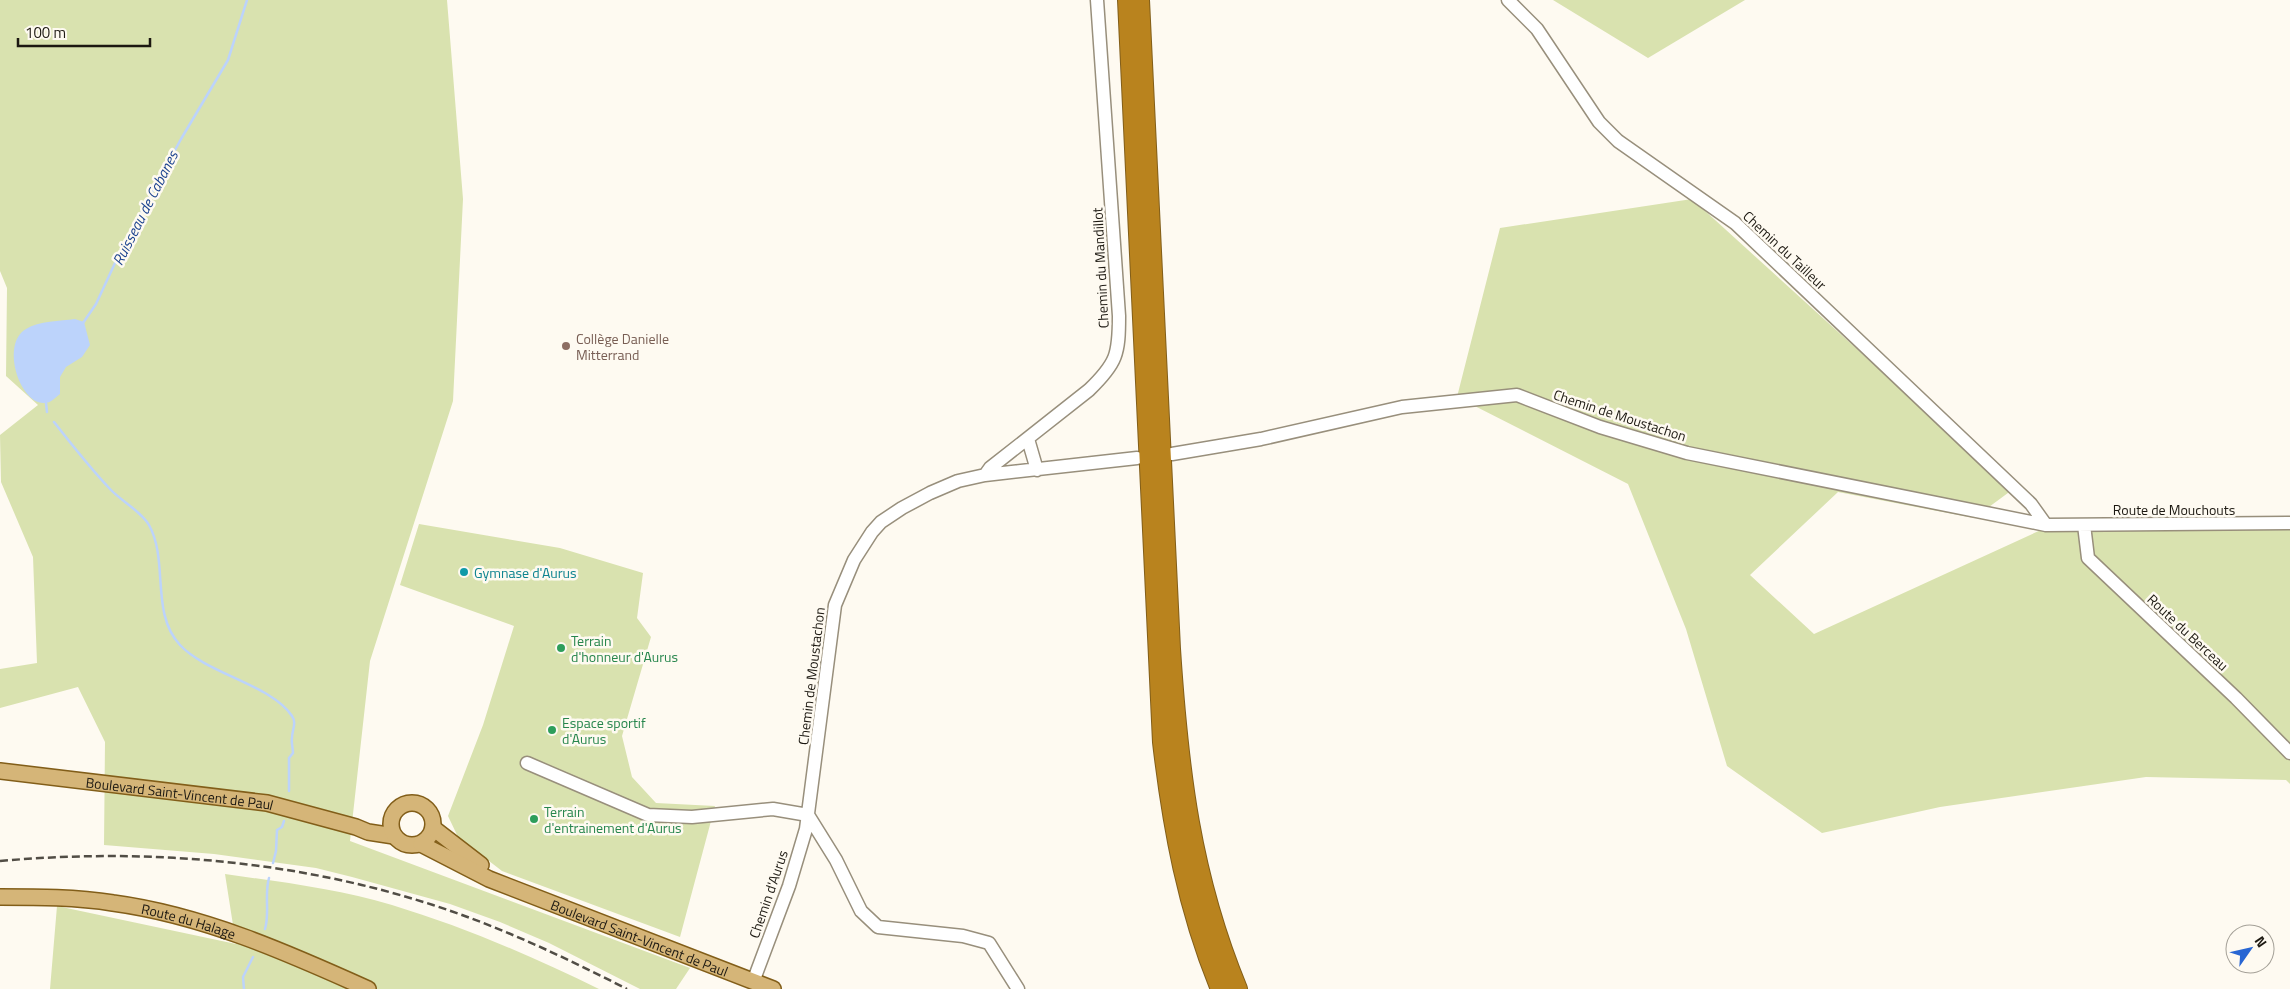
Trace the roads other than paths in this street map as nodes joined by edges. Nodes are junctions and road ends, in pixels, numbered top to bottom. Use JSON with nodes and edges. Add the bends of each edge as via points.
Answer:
{"nodes":[{"id":1,"x":1097,"y":0,"type":"edge"},
{"id":2,"x":1127,"y":0,"type":"edge"},
{"id":3,"x":1140,"y":0,"type":"edge"},
{"id":4,"x":1508,"y":0,"type":"edge"},
{"id":5,"x":1028,"y":438,"type":"junction"},
{"id":6,"x":1172,"y":454,"type":"dead end"},
{"id":7,"x":1137,"y":458,"type":"dead end"},
{"id":8,"x":1037,"y":470,"type":"junction"},
{"id":9,"x":984,"y":475,"type":"junction"},
{"id":10,"x":2290,"y":523,"type":"edge"},
{"id":11,"x":2053,"y":525,"type":"junction"},
{"id":12,"x":2084,"y":525,"type":"junction"},
{"id":13,"x":2290,"y":753,"type":"edge"},
{"id":14,"x":527,"y":763,"type":"dead end"},
{"id":15,"x":0,"y":771,"type":"edge"},
{"id":16,"x":808,"y":815,"type":"junction"},
{"id":17,"x":391,"y":818,"type":"junction"},
{"id":18,"x":356,"y":827,"type":"junction"},
{"id":19,"x":432,"y":828,"type":"junction"},
{"id":20,"x":394,"y":836,"type":"junction"},
{"id":21,"x":421,"y":844,"type":"junction"},
{"id":22,"x":506,"y":884,"type":"junction"},
{"id":23,"x":0,"y":897,"type":"edge"},
{"id":24,"x":753,"y":982,"type":"junction"},
{"id":25,"x":368,"y":989,"type":"edge"},
{"id":26,"x":773,"y":989,"type":"edge"},
{"id":27,"x":1018,"y":989,"type":"edge"},
{"id":28,"x":1220,"y":989,"type":"edge"},
{"id":29,"x":1238,"y":989,"type":"edge"}],
"edges":[{"from":1,"to":5,"type":"street","name":"Chemin du Mandillot","via":[[1119,340],[1116,359],[1104,376]]},
{"from":2,"to":28,"type":"highway","via":[[1162,742],[1172,821],[1186,889]]},
{"from":3,"to":29,"type":"highway","via":[[1179,756],[1184,799],[1201,881],[1211,919]]},
{"from":4,"to":11,"type":"street","name":"Chemin du Tailleur","via":[[1537,29],[1599,122],[1618,141],[1735,223]]},
{"from":5,"to":8,"type":"street"},
{"from":5,"to":9,"type":"street","name":"Chemin du Mandillot"},
{"from":6,"to":11,"type":"street","name":"Chemin de Moustachon","via":[[1261,439],[1402,407],[1517,395],[1600,427],[1687,453]]},
{"from":7,"to":8,"type":"street","name":"Chemin de Moustachon"},
{"from":8,"to":9,"type":"street","name":"Chemin de Moustachon"},
{"from":9,"to":16,"type":"street","name":"Chemin de Moustachon","via":[[958,481],[902,508],[872,532],[854,560],[834,606]]},
{"from":10,"to":12,"type":"street","name":"Route de Mouchouts"},
{"from":11,"to":12,"type":"street","name":"Route de Mouchouts"},
{"from":12,"to":13,"type":"street","name":"Route du Berceau","via":[[2088,558]]},
{"from":14,"to":16,"type":"street","via":[[648,815],[692,817],[773,809]]},
{"from":15,"to":18,"type":"main road","name":"Boulevard Saint-Vincent de Paul","via":[[267,803]]},
{"from":16,"to":24,"type":"street","name":"Chemin d'Aurus","via":[[788,886]]},
{"from":16,"to":27,"type":"street","via":[[836,860],[861,911],[878,927],[963,936],[989,943]]},
{"from":17,"to":18,"type":"main road","name":"Boulevard Saint-Vincent de Paul"},
{"from":17,"to":19,"type":"main road","via":[[400,807],[415,804],[430,814]]},
{"from":17,"to":20,"type":"main road"},
{"from":18,"to":20,"type":"main road","name":"Boulevard Saint-Vincent de Paul"},
{"from":19,"to":21,"type":"main road"},
{"from":19,"to":22,"type":"main road","name":"Boulevard Saint-Vincent de Paul"},
{"from":20,"to":21,"type":"main road","via":[[406,845]]},
{"from":21,"to":22,"type":"main road","name":"Boulevard Saint-Vincent de Paul","via":[[489,879]]},
{"from":22,"to":24,"type":"main road","name":"Boulevard Saint-Vincent de Paul"},
{"from":23,"to":25,"type":"main road","name":"Route du Halage","via":[[114,903],[172,916],[219,928],[289,954]]},
{"from":24,"to":26,"type":"main road","name":"Boulevard Saint-Vincent de Paul"}]}
